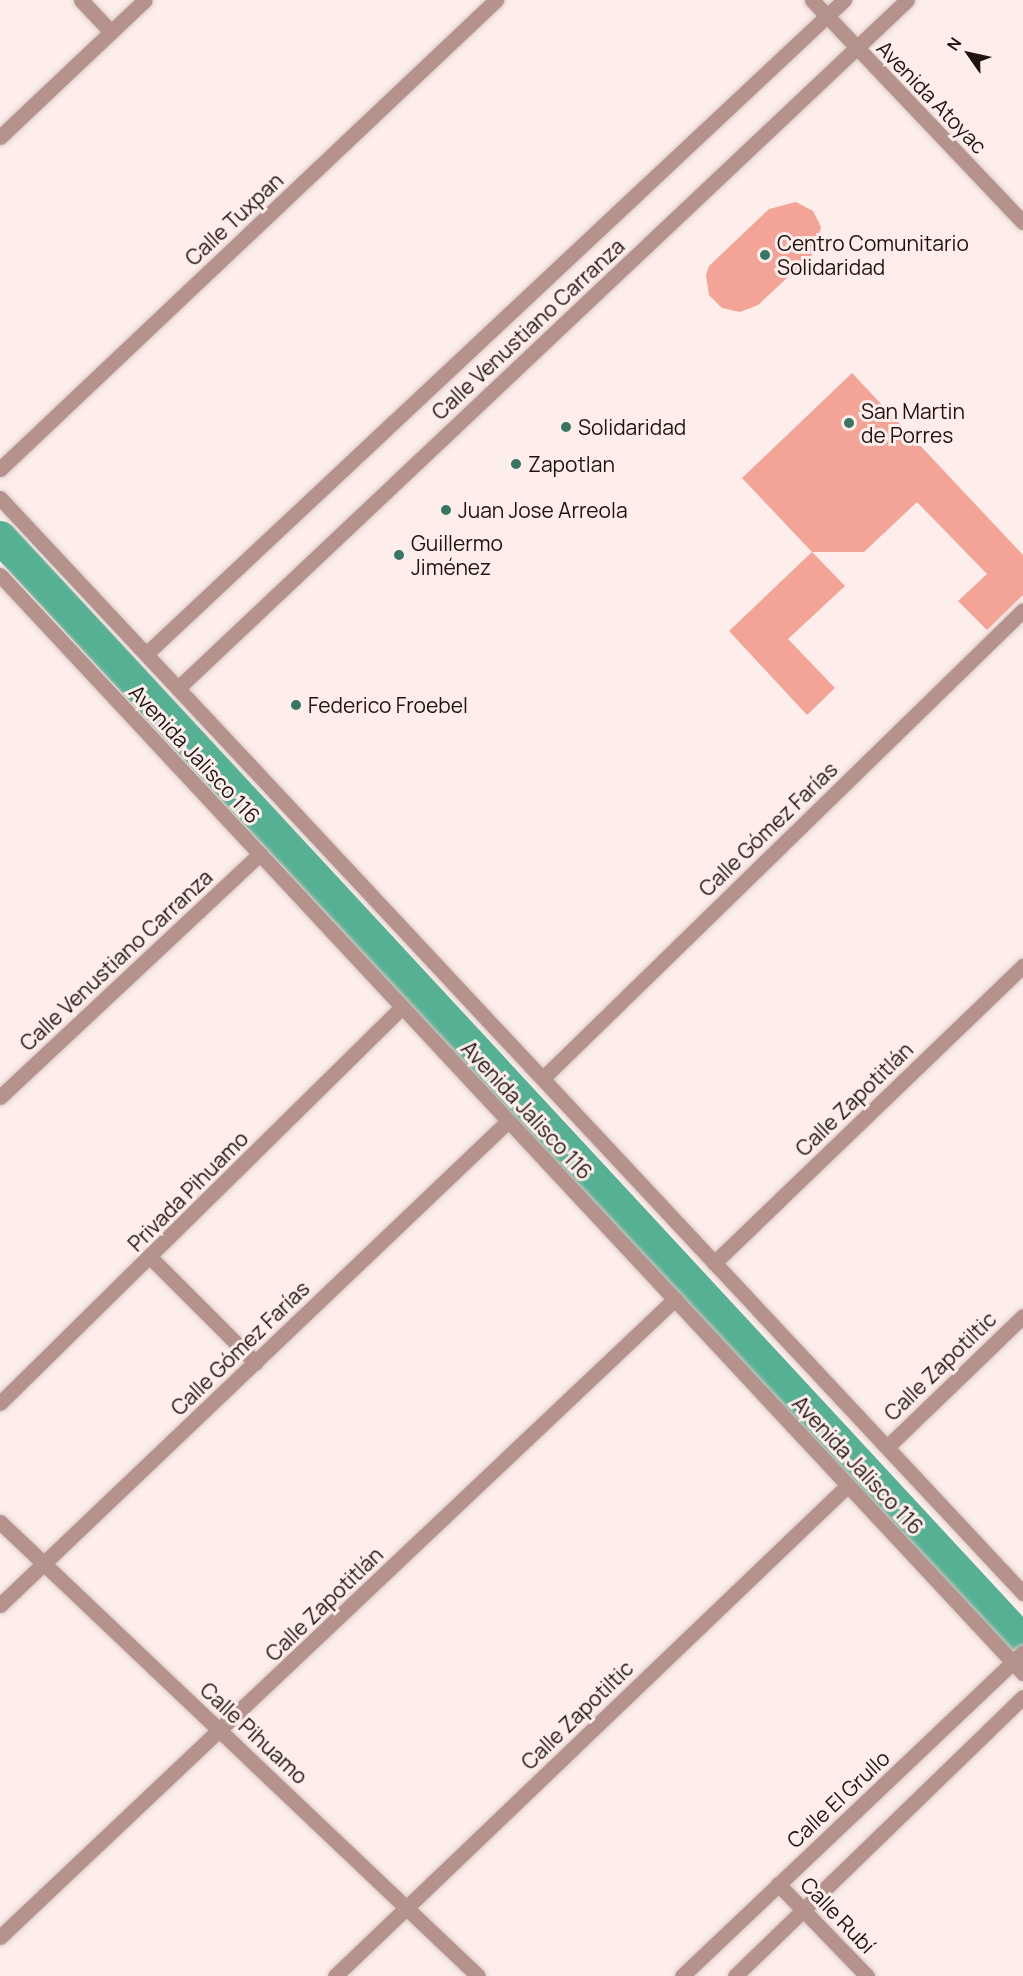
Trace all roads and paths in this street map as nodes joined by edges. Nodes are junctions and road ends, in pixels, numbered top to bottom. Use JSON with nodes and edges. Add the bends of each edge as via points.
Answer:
{"nodes":[{"id":1,"x":81,"y":0,"type":"edge"},
{"id":2,"x":145,"y":0,"type":"edge"},
{"id":3,"x":496,"y":0,"type":"edge"},
{"id":4,"x":812,"y":0,"type":"edge"},
{"id":5,"x":844,"y":0,"type":"edge"},
{"id":6,"x":907,"y":0,"type":"edge"},
{"id":7,"x":827,"y":16,"type":"junction"},
{"id":8,"x":111,"y":32,"type":"junction"},
{"id":9,"x":857,"y":48,"type":"junction"},
{"id":10,"x":0,"y":137,"type":"edge"},
{"id":11,"x":1023,"y":222,"type":"edge"},
{"id":12,"x":0,"y":469,"type":"edge"},
{"id":13,"x":0,"y":498,"type":"edge"},
{"id":14,"x":0,"y":575,"type":"edge"},
{"id":15,"x":1023,"y":609,"type":"edge"},
{"id":16,"x":146,"y":654,"type":"junction"},
{"id":17,"x":178,"y":688,"type":"junction"},
{"id":18,"x":260,"y":854,"type":"junction"},
{"id":19,"x":1023,"y":966,"type":"edge"},
{"id":20,"x":402,"y":1007,"type":"junction"},
{"id":21,"x":543,"y":1078,"type":"junction"},
{"id":22,"x":0,"y":1097,"type":"edge"},
{"id":23,"x":508,"y":1121,"type":"junction"},
{"id":24,"x":151,"y":1258,"type":"junction"},
{"id":25,"x":714,"y":1263,"type":"junction"},
{"id":26,"x":675,"y":1299,"type":"junction"},
{"id":27,"x":1023,"y":1316,"type":"edge"},
{"id":28,"x":256,"y":1363,"type":"junction"},
{"id":29,"x":0,"y":1403,"type":"edge"},
{"id":30,"x":887,"y":1447,"type":"junction"},
{"id":31,"x":848,"y":1485,"type":"junction"},
{"id":32,"x":0,"y":1522,"type":"edge"},
{"id":33,"x":44,"y":1563,"type":"junction"},
{"id":34,"x":1023,"y":1593,"type":"edge"},
{"id":35,"x":0,"y":1605,"type":"edge"},
{"id":36,"x":1018,"y":1662,"type":"edge"},
{"id":37,"x":1023,"y":1697,"type":"edge"},
{"id":38,"x":221,"y":1731,"type":"junction"},
{"id":39,"x":778,"y":1884,"type":"junction"},
{"id":40,"x":407,"y":1906,"type":"junction"},
{"id":41,"x":802,"y":1908,"type":"junction"},
{"id":42,"x":0,"y":1937,"type":"edge"},
{"id":43,"x":336,"y":1976,"type":"edge"},
{"id":44,"x":478,"y":1976,"type":"edge"},
{"id":45,"x":682,"y":1976,"type":"edge"},
{"id":46,"x":735,"y":1976,"type":"edge"},
{"id":47,"x":867,"y":1976,"type":"edge"}],
"edges":[{"from":1,"to":8,"type":"street"},
{"from":2,"to":8,"type":"street"},
{"from":3,"to":12,"type":"street","name":"Calle Tuxpan"},
{"from":4,"to":7,"type":"street","name":"Avenida Atoyac"},
{"from":5,"to":7,"type":"street","name":"Calle Venustiano Carranza"},
{"from":6,"to":9,"type":"street","name":"Calle Venustiano Carranza"},
{"from":7,"to":9,"type":"street","name":"Avenida Atoyac"},
{"from":7,"to":16,"type":"street","name":"Calle Venustiano Carranza"},
{"from":8,"to":10,"type":"street"},
{"from":9,"to":11,"type":"street","name":"Avenida Atoyac"},
{"from":9,"to":17,"type":"street","name":"Calle Venustiano Carranza"},
{"from":13,"to":16,"type":"street","name":"Avenida Jalisco 116"},
{"from":14,"to":18,"type":"street","name":"Avenida Jalisco 116"},
{"from":15,"to":21,"type":"street","name":"Calle Gómez Farías"},
{"from":16,"to":17,"type":"street","name":"Avenida Jalisco 116"},
{"from":17,"to":21,"type":"street","name":"Avenida Jalisco 116"},
{"from":18,"to":20,"type":"street","name":"Avenida Jalisco 116"},
{"from":18,"to":22,"type":"street","name":"Calle Venustiano Carranza"},
{"from":19,"to":25,"type":"street","name":"Calle Zapotitlán"},
{"from":20,"to":23,"type":"street","name":"Avenida Jalisco 116"},
{"from":20,"to":24,"type":"street","name":"Privada Pihuamo"},
{"from":21,"to":25,"type":"street","name":"Avenida Jalisco 116"},
{"from":23,"to":26,"type":"street","name":"Avenida Jalisco 116"},
{"from":23,"to":28,"type":"street","name":"Calle Gómez Farías"},
{"from":24,"to":28,"type":"street"},
{"from":24,"to":29,"type":"street","name":"Privada Pihuamo"},
{"from":25,"to":30,"type":"street","name":"Avenida Jalisco 116"},
{"from":26,"to":31,"type":"street","name":"Avenida Jalisco 116"},
{"from":26,"to":38,"type":"street","name":"Calle Zapotitlán"},
{"from":27,"to":30,"type":"street","name":"Calle Zapotiltic"},
{"from":28,"to":33,"type":"street","name":"Calle Gómez Farías"},
{"from":30,"to":34,"type":"street","name":"Avenida Jalisco 116"},
{"from":31,"to":36,"type":"street","name":"Avenida Jalisco 116"},
{"from":31,"to":40,"type":"street","name":"Calle Zapotiltic"},
{"from":32,"to":33,"type":"street","name":"Calle Pihuamo"},
{"from":33,"to":35,"type":"street","name":"Calle Gómez Farías"},
{"from":33,"to":38,"type":"street","name":"Calle Pihuamo"},
{"from":36,"to":39,"type":"street","name":"Calle El Grullo"},
{"from":37,"to":41,"type":"street"},
{"from":38,"to":40,"type":"street","name":"Calle Pihuamo"},
{"from":38,"to":42,"type":"street","name":"Calle Zapotitlán"},
{"from":39,"to":41,"type":"street","name":"Calle Rubí"},
{"from":39,"to":45,"type":"street","name":"Calle El Grullo"},
{"from":40,"to":43,"type":"street","name":"Calle Zapotiltic"},
{"from":40,"to":44,"type":"street","name":"Calle Pihuamo"},
{"from":41,"to":46,"type":"street"},
{"from":41,"to":47,"type":"street","name":"Calle Rubí"}]}
